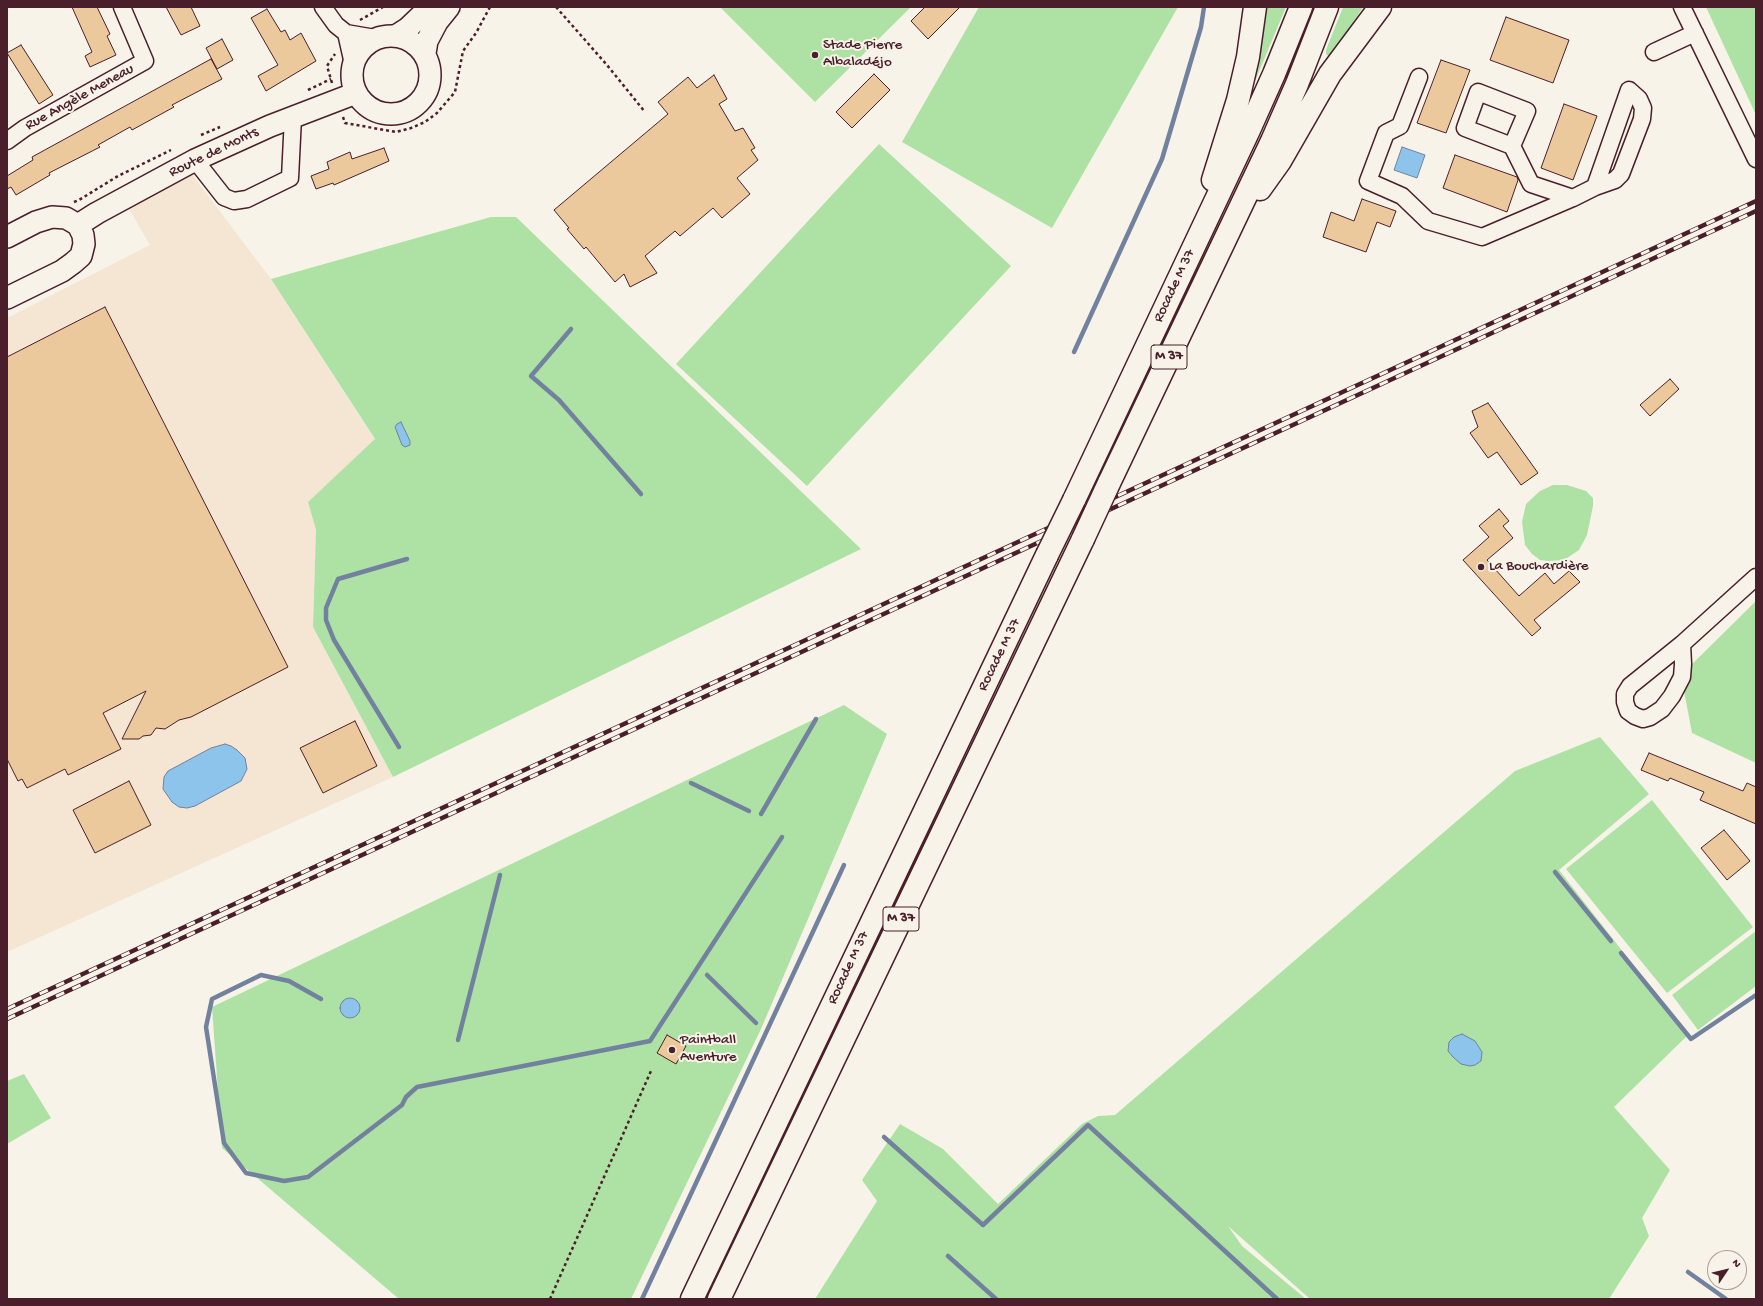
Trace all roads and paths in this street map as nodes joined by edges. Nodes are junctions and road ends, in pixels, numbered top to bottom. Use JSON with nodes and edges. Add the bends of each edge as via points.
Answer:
{"nodes":[{"id":1,"x":122,"y":7,"type":"edge"},
{"id":2,"x":323,"y":7,"type":"edge"},
{"id":3,"x":430,"y":7,"type":"edge"},
{"id":4,"x":449,"y":7,"type":"edge"},
{"id":5,"x":490,"y":7,"type":"edge"},
{"id":6,"x":556,"y":7,"type":"edge"},
{"id":7,"x":1256,"y":7,"type":"edge"},
{"id":8,"x":1301,"y":7,"type":"edge"},
{"id":9,"x":1327,"y":7,"type":"edge"},
{"id":10,"x":1380,"y":7,"type":"edge"},
{"id":11,"x":1682,"y":7,"type":"edge"},
{"id":12,"x":346,"y":33,"type":"junction"},
{"id":13,"x":1695,"y":33,"type":"junction"},
{"id":14,"x":396,"y":35,"type":"junction"},
{"id":15,"x":375,"y":38,"type":"junction"},
{"id":16,"x":1654,"y":52,"type":"dead end"},
{"id":17,"x":425,"y":54,"type":"junction"},
{"id":18,"x":353,"y":64,"type":"junction"},
{"id":19,"x":1419,"y":77,"type":"dead end"},
{"id":20,"x":356,"y":93,"type":"junction"},
{"id":21,"x":645,"y":112,"type":"dead end"},
{"id":22,"x":293,"y":117,"type":"junction"},
{"id":23,"x":345,"y":123,"type":"dead end"},
{"id":24,"x":7,"y":141,"type":"edge"},
{"id":25,"x":1512,"y":146,"type":"dead end"},
{"id":26,"x":177,"y":148,"type":"dead end"},
{"id":27,"x":1756,"y":159,"type":"edge"},
{"id":28,"x":195,"y":160,"type":"junction"},
{"id":29,"x":1594,"y":187,"type":"junction"},
{"id":30,"x":1573,"y":198,"type":"junction"},
{"id":31,"x":72,"y":203,"type":"dead end"},
{"id":32,"x":78,"y":225,"type":"junction"},
{"id":33,"x":1230,"y":231,"type":"junction"},
{"id":34,"x":9,"y":232,"type":"edge"},
{"id":35,"x":1189,"y":258,"type":"junction"},
{"id":36,"x":7,"y":298,"type":"edge"},
{"id":37,"x":1756,"y":578,"type":"edge"},
{"id":38,"x":1682,"y":644,"type":"junction"},
{"id":39,"x":652,"y":1071,"type":"dead end"},
{"id":40,"x":550,"y":1299,"type":"edge"},
{"id":41,"x":692,"y":1299,"type":"edge"},
{"id":42,"x":719,"y":1299,"type":"edge"}],
"edges":[{"from":1,"to":24,"type":"street","name":"Rue Angèle Meneau","via":[[145,61],[25,128]]},
{"from":2,"to":12,"type":"street","via":[[336,25]]},
{"from":3,"to":14,"type":"main road","via":[[418,20]]},
{"from":4,"to":17,"type":"main road","via":[[427,41]]},
{"from":5,"to":23,"type":"path","via":[[463,51],[455,92],[425,122],[396,132]]},
{"from":6,"to":21,"type":"path"},
{"from":7,"to":35,"type":"highway","via":[[1238,100]]},
{"from":8,"to":35,"type":"highway","name":"Rocade M 37","number":"M 37","via":[[1274,74]]},
{"from":9,"to":33,"type":"highway","name":"Rocade M 37","number":"M 37","via":[[1297,84]]},
{"from":10,"to":33,"type":"highway","via":[[1343,55],[1280,161]]},
{"from":11,"to":13,"type":"street"},
{"from":12,"to":15,"type":"street"},
{"from":12,"to":18,"type":"street"},
{"from":13,"to":16,"type":"street"},
{"from":13,"to":27,"type":"street"},
{"from":14,"to":15,"type":"main road"},
{"from":14,"to":17,"type":"main road","via":[[417,45]]},
{"from":15,"to":18,"type":"main road","via":[[363,47]]},
{"from":17,"to":20,"type":"main road","via":[[429,62],[430,79],[427,91],[420,102],[410,110],[386,114],[364,103]]},
{"from":18,"to":20,"type":"main road","via":[[353,84]]},
{"from":19,"to":30,"type":"street","via":[[1400,126],[1386,133],[1368,181],[1402,196],[1428,221],[1482,237]]},
{"from":20,"to":22,"type":"main road","name":"Route de Monts"},
{"from":22,"to":28,"type":"main road","name":"Route de Monts"},
{"from":22,"to":28,"type":"street","via":[[290,178],[247,199],[234,201],[224,197]]},
{"from":25,"to":30,"type":"street","via":[[1531,184]]},
{"from":26,"to":31,"type":"path","name":"Route de Monts","via":[[118,176]]},
{"from":28,"to":32,"type":"main road","name":"Route de Monts"},
{"from":29,"to":29,"type":"street","via":[[1615,180],[1621,174],[1642,119],[1643,108],[1639,99],[1629,90]]},
{"from":29,"to":30,"type":"street"},
{"from":32,"to":34,"type":"main road","via":[[66,218],[52,217]]},
{"from":32,"to":36,"type":"main road","via":[[84,244],[81,256],[62,271]]},
{"from":33,"to":42,"type":"highway","name":"Rocade M 37","number":"M 37","bridge":true},
{"from":35,"to":41,"type":"highway","name":"Rocade M 37","number":"M 37","bridge":true},
{"from":37,"to":38,"type":"street"},
{"from":38,"to":38,"type":"street","via":[[1630,686],[1625,694],[1628,711],[1643,719],[1650,718],[1662,709],[1682,676]]},
{"from":39,"to":40,"type":"path"}]}
